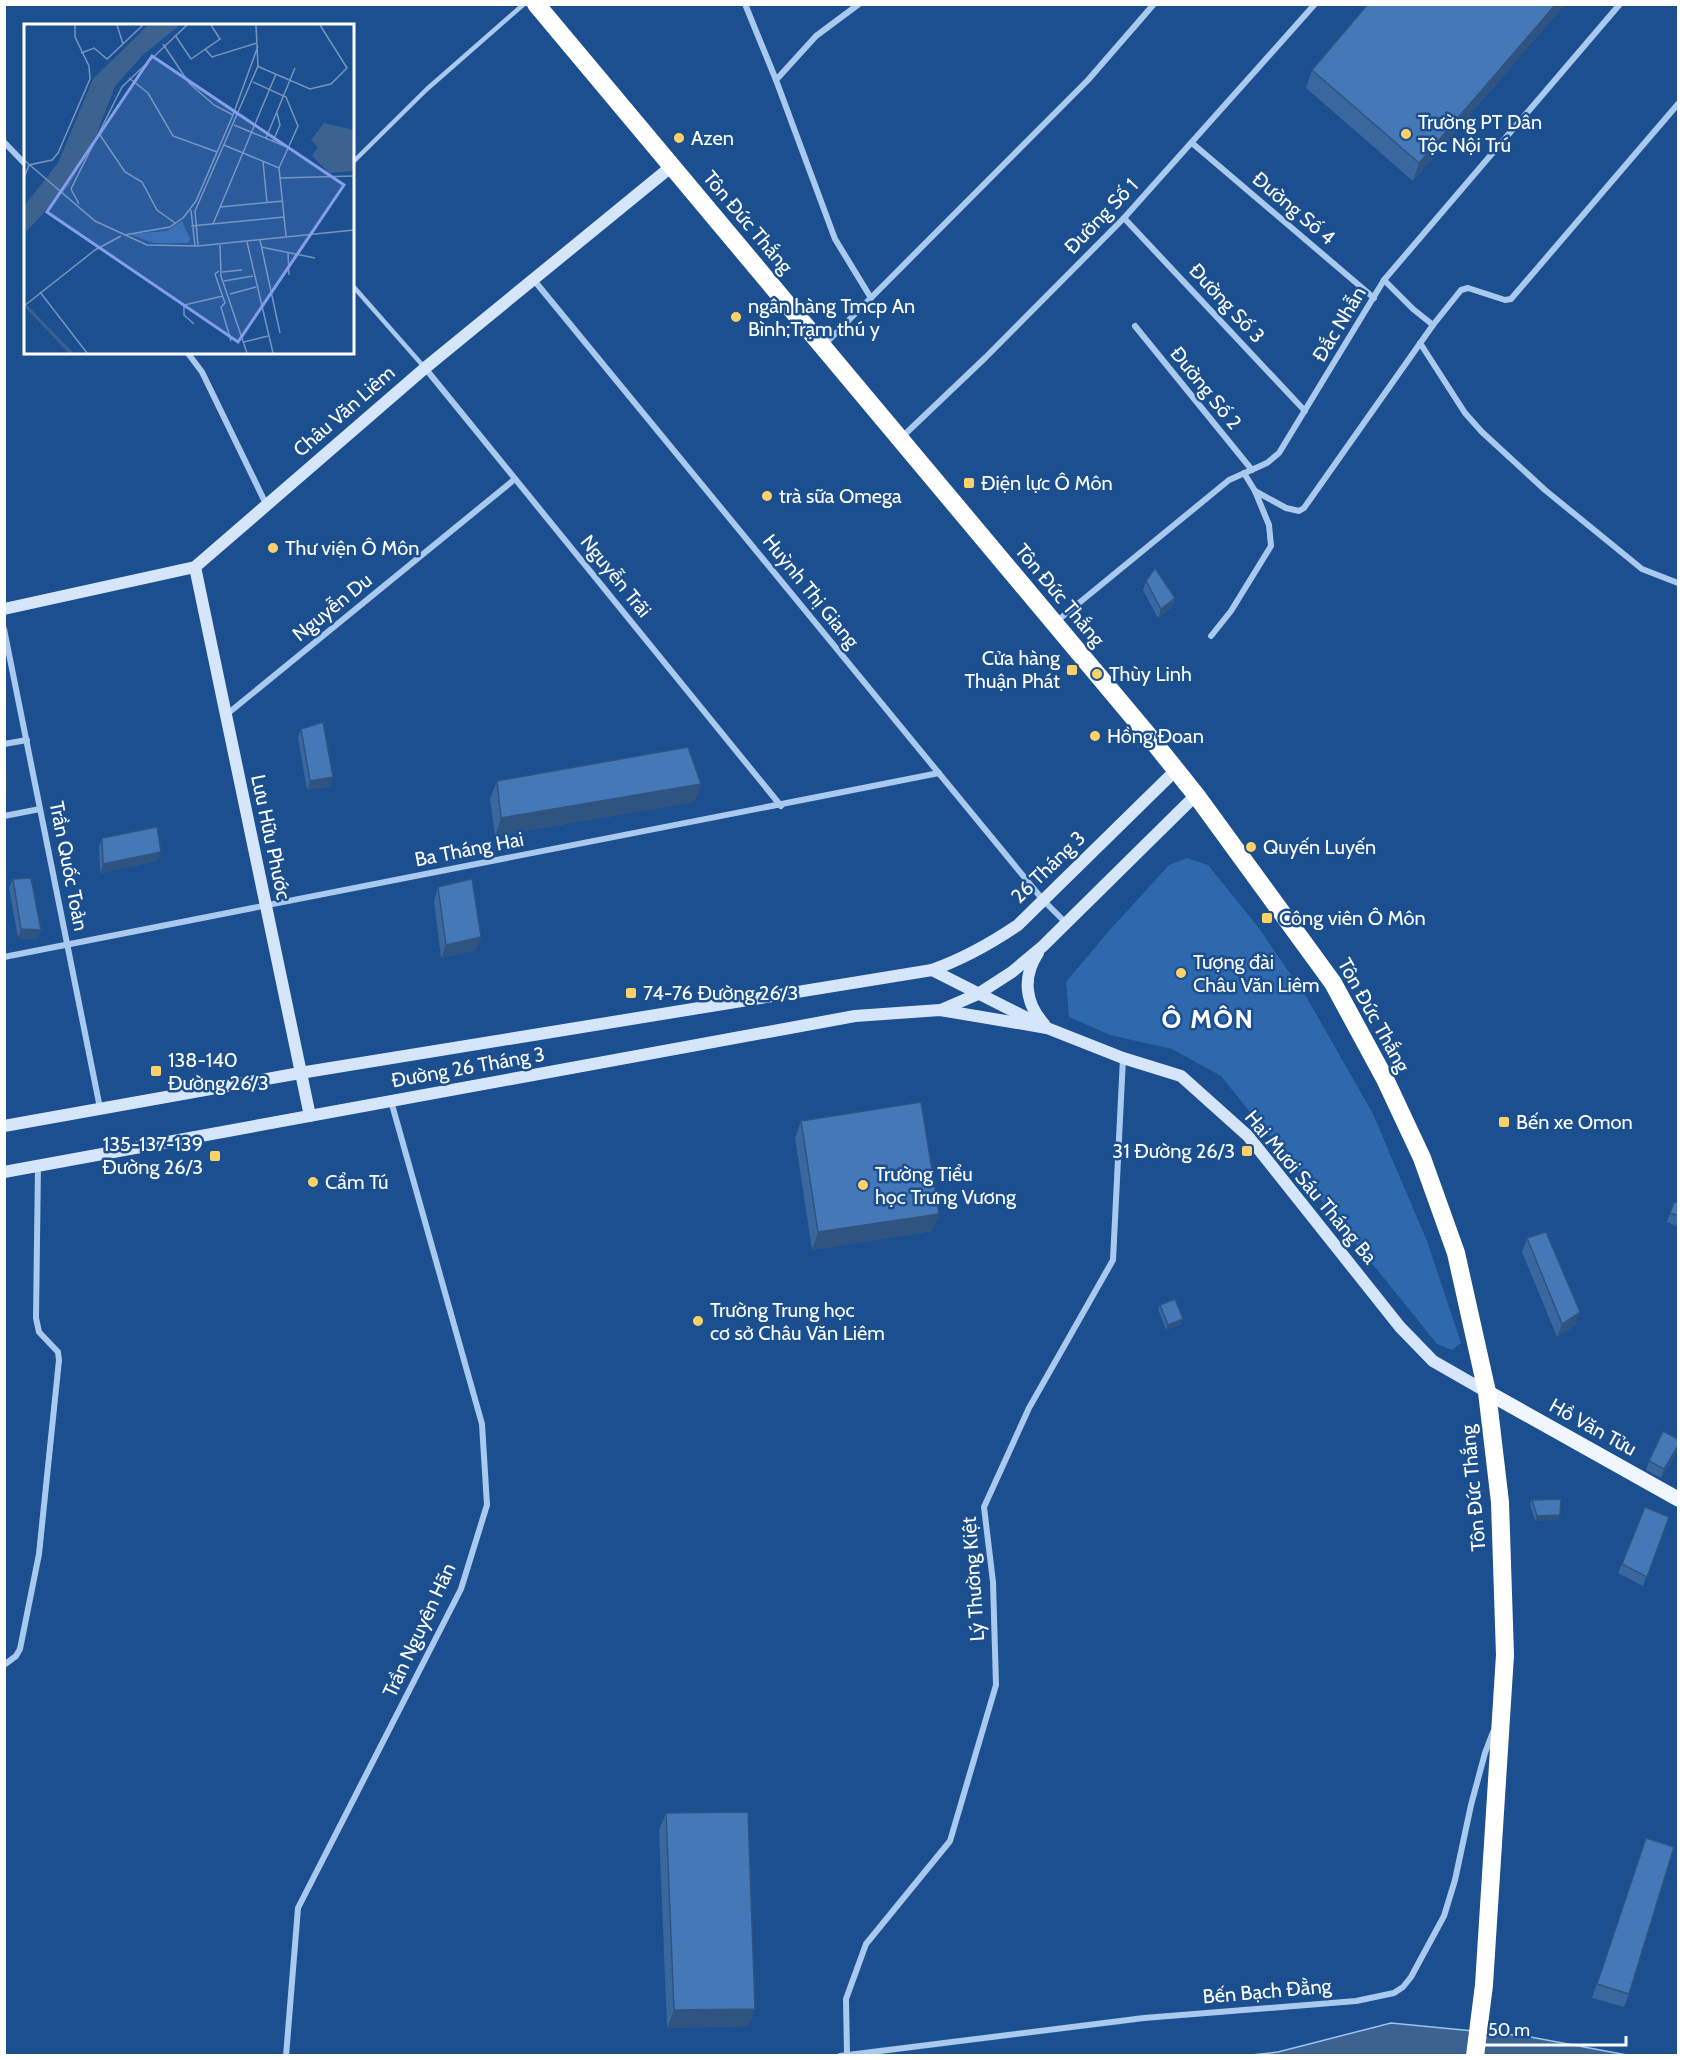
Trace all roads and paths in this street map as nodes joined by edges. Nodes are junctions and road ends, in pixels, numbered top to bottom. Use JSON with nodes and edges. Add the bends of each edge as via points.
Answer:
{"nodes":[{"id":1,"x":524,"y":4,"type":"edge"},
{"id":2,"x":536,"y":4,"type":"edge"},
{"id":3,"x":745,"y":4,"type":"edge"},
{"id":4,"x":859,"y":4,"type":"edge"},
{"id":5,"x":1154,"y":4,"type":"edge"},
{"id":6,"x":1315,"y":4,"type":"edge"},
{"id":7,"x":1620,"y":4,"type":"edge"},
{"id":8,"x":776,"y":80,"type":"junction"},
{"id":9,"x":1678,"y":104,"type":"edge"},
{"id":10,"x":4,"y":142,"type":"edge"},
{"id":11,"x":1192,"y":143,"type":"junction"},
{"id":12,"x":354,"y":161,"type":"edge"},
{"id":13,"x":24,"y":163,"type":"edge"},
{"id":14,"x":672,"y":166,"type":"junction"},
{"id":15,"x":1124,"y":218,"type":"junction"},
{"id":16,"x":533,"y":278,"type":"junction"},
{"id":17,"x":1384,"y":280,"type":"junction"},
{"id":18,"x":354,"y":287,"type":"edge"},
{"id":19,"x":871,"y":297,"type":"junction"},
{"id":20,"x":1374,"y":297,"type":"junction"},
{"id":21,"x":1135,"y":326,"type":"dead end"},
{"id":22,"x":1433,"y":326,"type":"junction"},
{"id":23,"x":1420,"y":343,"type":"junction"},
{"id":24,"x":822,"y":347,"type":"junction"},
{"id":25,"x":188,"y":354,"type":"edge"},
{"id":26,"x":425,"y":368,"type":"junction"},
{"id":27,"x":1305,"y":411,"type":"junction"},
{"id":28,"x":900,"y":440,"type":"junction"},
{"id":29,"x":1252,"y":470,"type":"junction"},
{"id":30,"x":1244,"y":473,"type":"junction"},
{"id":31,"x":515,"y":479,"type":"junction"},
{"id":32,"x":1255,"y":491,"type":"junction"},
{"id":33,"x":266,"y":504,"type":"junction"},
{"id":34,"x":195,"y":567,"type":"junction"},
{"id":35,"x":1678,"y":584,"type":"edge"},
{"id":36,"x":4,"y":609,"type":"edge"},
{"id":37,"x":1055,"y":624,"type":"junction"},
{"id":38,"x":4,"y":629,"type":"edge"},
{"id":39,"x":1211,"y":636,"type":"dead end"},
{"id":40,"x":226,"y":715,"type":"junction"},
{"id":41,"x":27,"y":740,"type":"junction"},
{"id":42,"x":4,"y":744,"type":"edge"},
{"id":43,"x":1176,"y":770,"type":"junction"},
{"id":44,"x":939,"y":773,"type":"junction"},
{"id":45,"x":1196,"y":795,"type":"junction"},
{"id":46,"x":781,"y":806,"type":"junction"},
{"id":47,"x":40,"y":809,"type":"junction"},
{"id":48,"x":4,"y":816,"type":"edge"},
{"id":49,"x":1043,"y":900,"type":"junction"},
{"id":50,"x":265,"y":906,"type":"junction"},
{"id":51,"x":1066,"y":923,"type":"junction"},
{"id":52,"x":68,"y":945,"type":"junction"},
{"id":53,"x":1043,"y":946,"type":"junction"},
{"id":54,"x":4,"y":957,"type":"edge"},
{"id":55,"x":932,"y":970,"type":"junction"},
{"id":56,"x":978,"y":994,"type":"junction"},
{"id":57,"x":940,"y":1010,"type":"junction"},
{"id":58,"x":1047,"y":1028,"type":"junction"},
{"id":59,"x":1123,"y":1058,"type":"junction"},
{"id":60,"x":300,"y":1073,"type":"junction"},
{"id":61,"x":391,"y":1101,"type":"junction"},
{"id":62,"x":100,"y":1109,"type":"junction"},
{"id":63,"x":310,"y":1116,"type":"junction"},
{"id":64,"x":4,"y":1126,"type":"edge"},
{"id":65,"x":38,"y":1165,"type":"junction"},
{"id":66,"x":4,"y":1172,"type":"edge"},
{"id":67,"x":1487,"y":1392,"type":"junction"},
{"id":68,"x":1678,"y":1499,"type":"edge"},
{"id":69,"x":4,"y":1665,"type":"edge"},
{"id":70,"x":1501,"y":1712,"type":"junction"},
{"id":71,"x":286,"y":2055,"type":"edge"},
{"id":72,"x":843,"y":2055,"type":"edge"},
{"id":73,"x":1475,"y":2055,"type":"edge"}],
"edges":[{"from":1,"to":12,"type":"lane","via":[[427,89]]},
{"from":2,"to":14,"type":"highway","name":"Tôn Đức Thắng"},
{"from":3,"to":8,"type":"street"},
{"from":4,"to":8,"type":"street","via":[[816,36]]},
{"from":5,"to":19,"type":"street","via":[[1088,80]]},
{"from":6,"to":11,"type":"street","name":"Đường Số 1"},
{"from":7,"to":17,"type":"street","name":"Đắc Nhẫn"},
{"from":8,"to":19,"type":"street","via":[[835,239]]},
{"from":9,"to":22,"type":"street","via":[[1511,299],[1468,288],[1461,291]]},
{"from":10,"to":13,"type":"street"},
{"from":11,"to":15,"type":"street","name":"Đường Số 1"},
{"from":11,"to":20,"type":"street","name":"Đường Số 4"},
{"from":14,"to":16,"type":"street","name":"Châu Văn Liêm"},
{"from":14,"to":24,"type":"highway","name":"Tôn Đức Thắng"},
{"from":15,"to":27,"type":"street","name":"Đường Số 3"},
{"from":15,"to":28,"type":"street","name":"Đường Số 1"},
{"from":16,"to":26,"type":"street","name":"Châu Văn Liêm"},
{"from":16,"to":44,"type":"street","name":"Huỳnh Thị Giang"},
{"from":17,"to":20,"type":"street","name":"Đắc Nhẫn"},
{"from":17,"to":22,"type":"street"},
{"from":18,"to":26,"type":"lane"},
{"from":19,"to":24,"type":"street"},
{"from":20,"to":27,"type":"street","name":"Đắc Nhẫn"},
{"from":21,"to":29,"type":"street","name":"Đường Số 2"},
{"from":22,"to":23,"type":"street"},
{"from":23,"to":32,"type":"street","via":[[1304,508],[1286,508]]},
{"from":23,"to":35,"type":"street","via":[[1465,413],[1490,439],[1545,490],[1642,569]]},
{"from":24,"to":28,"type":"highway","name":"Tôn Đức Thắng"},
{"from":25,"to":33,"type":"street","via":[[202,372]]},
{"from":26,"to":31,"type":"street","name":"Nguyễn Trãi"},
{"from":26,"to":33,"type":"street","name":"Châu Văn Liêm"},
{"from":27,"to":29,"type":"street","name":"Đắc Nhẫn","via":[[1279,453]]},
{"from":28,"to":37,"type":"highway","name":"Tôn Đức Thắng"},
{"from":29,"to":30,"type":"street","name":"Đắc Nhẫn"},
{"from":30,"to":32,"type":"street"},
{"from":30,"to":37,"type":"street","name":"Đắc Nhẫn","via":[[1229,480]]},
{"from":31,"to":40,"type":"street","name":"Nguyễn Du"},
{"from":31,"to":46,"type":"street","name":"Nguyễn Trãi"},
{"from":32,"to":39,"type":"street","via":[[1269,525],[1271,546]]},
{"from":33,"to":34,"type":"street","name":"Châu Văn Liêm"},
{"from":34,"to":36,"type":"street","name":"Châu Văn Liêm"},
{"from":34,"to":40,"type":"street","name":"Lưu Hữu Phước"},
{"from":37,"to":43,"type":"highway","name":"Tôn Đức Thắng"},
{"from":38,"to":41,"type":"street","name":"Trần Quốc Toản"},
{"from":40,"to":50,"type":"street","name":"Lưu Hữu Phước"},
{"from":41,"to":42,"type":"street"},
{"from":41,"to":47,"type":"street","name":"Trần Quốc Toản"},
{"from":43,"to":45,"type":"highway","name":"Tôn Đức Thắng"},
{"from":43,"to":49,"type":"street","name":"26 Tháng 3"},
{"from":44,"to":46,"type":"street","name":"Ba Tháng Hai"},
{"from":44,"to":49,"type":"street","name":"Huỳnh Thị Giang"},
{"from":45,"to":51,"type":"street"},
{"from":45,"to":67,"type":"highway","name":"Tôn Đức Thắng","via":[[1333,983],[1385,1079],[1422,1158],[1456,1253]]},
{"from":46,"to":50,"type":"street","name":"Ba Tháng Hai"},
{"from":47,"to":48,"type":"street"},
{"from":47,"to":52,"type":"street","name":"Trần Quốc Toản"},
{"from":49,"to":51,"type":"street","name":"Huỳnh Thị Giang"},
{"from":49,"to":55,"type":"street","name":"26 Tháng 3","via":[[991,943]]},
{"from":50,"to":52,"type":"street","name":"Ba Tháng Hai"},
{"from":50,"to":60,"type":"street","name":"Lưu Hữu Phước"},
{"from":51,"to":53,"type":"street"},
{"from":52,"to":54,"type":"street","name":"Ba Tháng Hai"},
{"from":52,"to":62,"type":"street","name":"Trần Quốc Toản"},
{"from":53,"to":56,"type":"street"},
{"from":53,"to":58,"type":"street","via":[[1028,974],[1028,992],[1030,1004]]},
{"from":55,"to":56,"type":"street","name":"Hai Mươi Sáu Tháng Ba"},
{"from":55,"to":60,"type":"street","name":"Đường 26 Tháng 3"},
{"from":56,"to":57,"type":"street"},
{"from":56,"to":58,"type":"street","name":"Hai Mươi Sáu Tháng Ba"},
{"from":57,"to":58,"type":"street","name":"Hai Mươi Sáu Tháng Ba"},
{"from":57,"to":61,"type":"street","name":"Đường 26 Tháng 3","via":[[855,1016]]},
{"from":58,"to":59,"type":"street","name":"Hai Mươi Sáu Tháng Ba"},
{"from":59,"to":67,"type":"street","name":"Hai Mươi Sáu Tháng Ba","via":[[1181,1076],[1208,1099],[1248,1136],[1400,1327],[1433,1361]]},
{"from":59,"to":72,"type":"street","name":"Lý Thường Kiệt","via":[[1113,1260],[1029,1408],[984,1508],[993,1582],[996,1685],[950,1841],[866,1944],[846,1999]]},
{"from":60,"to":62,"type":"street","name":"Đường 26 Tháng 3"},
{"from":60,"to":63,"type":"street","name":"Lưu Hữu Phước"},
{"from":61,"to":63,"type":"street","name":"Đường 26 Tháng 3"},
{"from":61,"to":71,"type":"street","name":"Trần Nguyên Hãn","via":[[482,1425],[487,1505],[461,1589],[298,1908]]},
{"from":62,"to":64,"type":"street","name":"Đường 26 Tháng 3"},
{"from":63,"to":65,"type":"street","name":"Đường 26 Tháng 3"},
{"from":65,"to":66,"type":"street","name":"Đường 26 Tháng 3"},
{"from":65,"to":69,"type":"street","via":[[36,1318],[39,1332],[58,1352],[59,1360],[39,1554],[20,1649]]},
{"from":67,"to":68,"type":"main road","name":"Hồ Văn Tửu"},
{"from":67,"to":70,"type":"highway","name":"Tôn Đức Thắng","via":[[1500,1502],[1505,1655]]},
{"from":70,"to":72,"type":"street","name":"Bến Bạch Đằng","via":[[1479,1774],[1444,1916],[1411,1977],[1394,1993],[1356,2001],[1144,2018]]},
{"from":70,"to":73,"type":"highway","name":"Tôn Đức Thắng","via":[[1484,1986]]}]}
